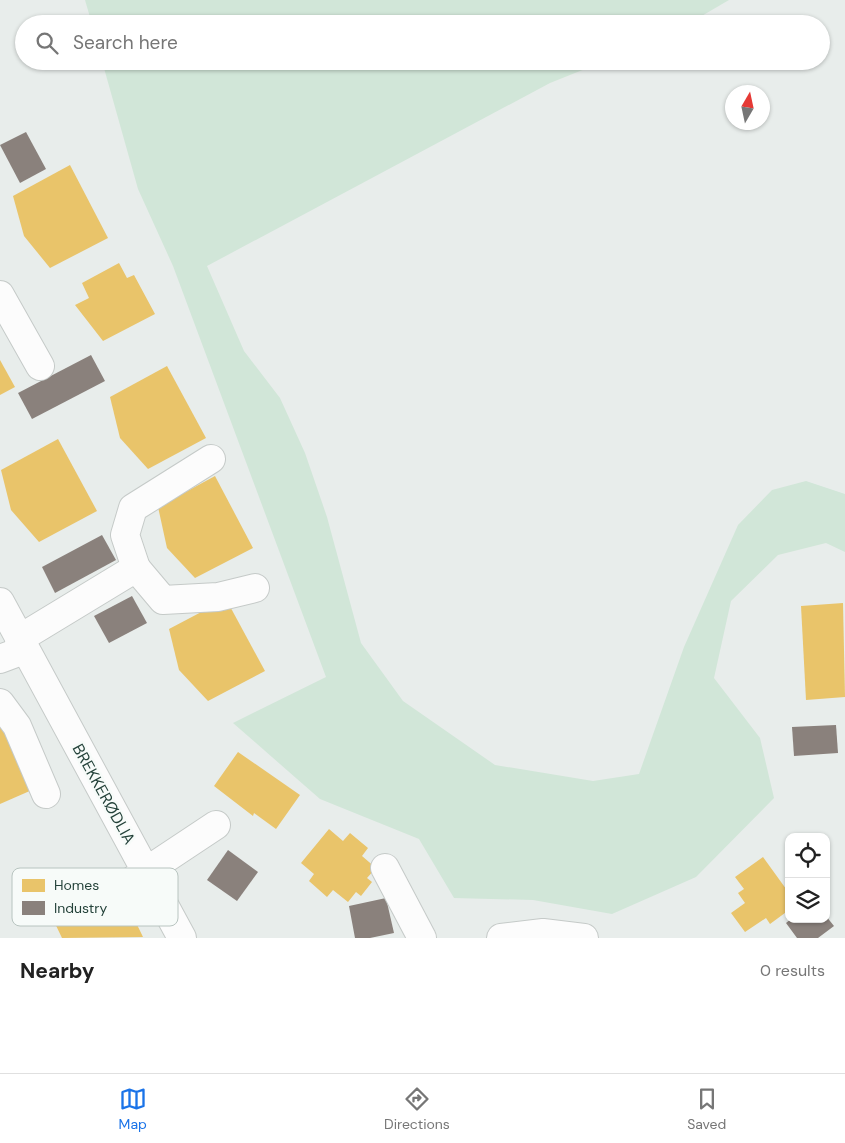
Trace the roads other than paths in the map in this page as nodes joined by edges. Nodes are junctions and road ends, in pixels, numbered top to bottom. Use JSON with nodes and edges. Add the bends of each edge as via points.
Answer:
{"nodes":[{"id":1,"x":0,"y":295,"type":"edge"},
{"id":2,"x":40,"y":366,"type":"dead end"},
{"id":3,"x":212,"y":459,"type":"dead end"},
{"id":4,"x":136,"y":568,"type":"junction"},
{"id":5,"x":255,"y":588,"type":"dead end"},
{"id":6,"x":0,"y":602,"type":"edge"},
{"id":7,"x":14,"y":650,"type":"edge"},
{"id":8,"x":0,"y":703,"type":"edge"},
{"id":9,"x":46,"y":794,"type":"dead end"},
{"id":10,"x":216,"y":825,"type":"dead end"},
{"id":11,"x":145,"y":868,"type":"edge"},
{"id":12,"x":153,"y":868,"type":"edge"},
{"id":13,"x":385,"y":868,"type":"dead end"},
{"id":14,"x":176,"y":926,"type":"edge"},
{"id":15,"x":182,"y":938,"type":"edge"},
{"id":16,"x":422,"y":938,"type":"edge"},
{"id":17,"x":501,"y":938,"type":"edge"},
{"id":18,"x":584,"y":938,"type":"edge"}],
"edges":[{"from":1,"to":2,"type":"street"},
{"from":3,"to":4,"type":"street","via":[[132,508],[125,535]]},
{"from":4,"to":5,"type":"street","via":[[163,600],[218,596]]},
{"from":4,"to":7,"type":"street"},
{"from":6,"to":7,"type":"street","name":"BREKKERØDLIA"},
{"from":7,"to":11,"type":"street","name":"BREKKERØDLIA"},
{"from":8,"to":9,"type":"street","via":[[18,726]]},
{"from":10,"to":12,"type":"street"},
{"from":13,"to":16,"type":"street"},
{"from":14,"to":15,"type":"street","name":"BREKKERØDLIA"},
{"from":17,"to":18,"type":"street","via":[[543,933]]}]}
